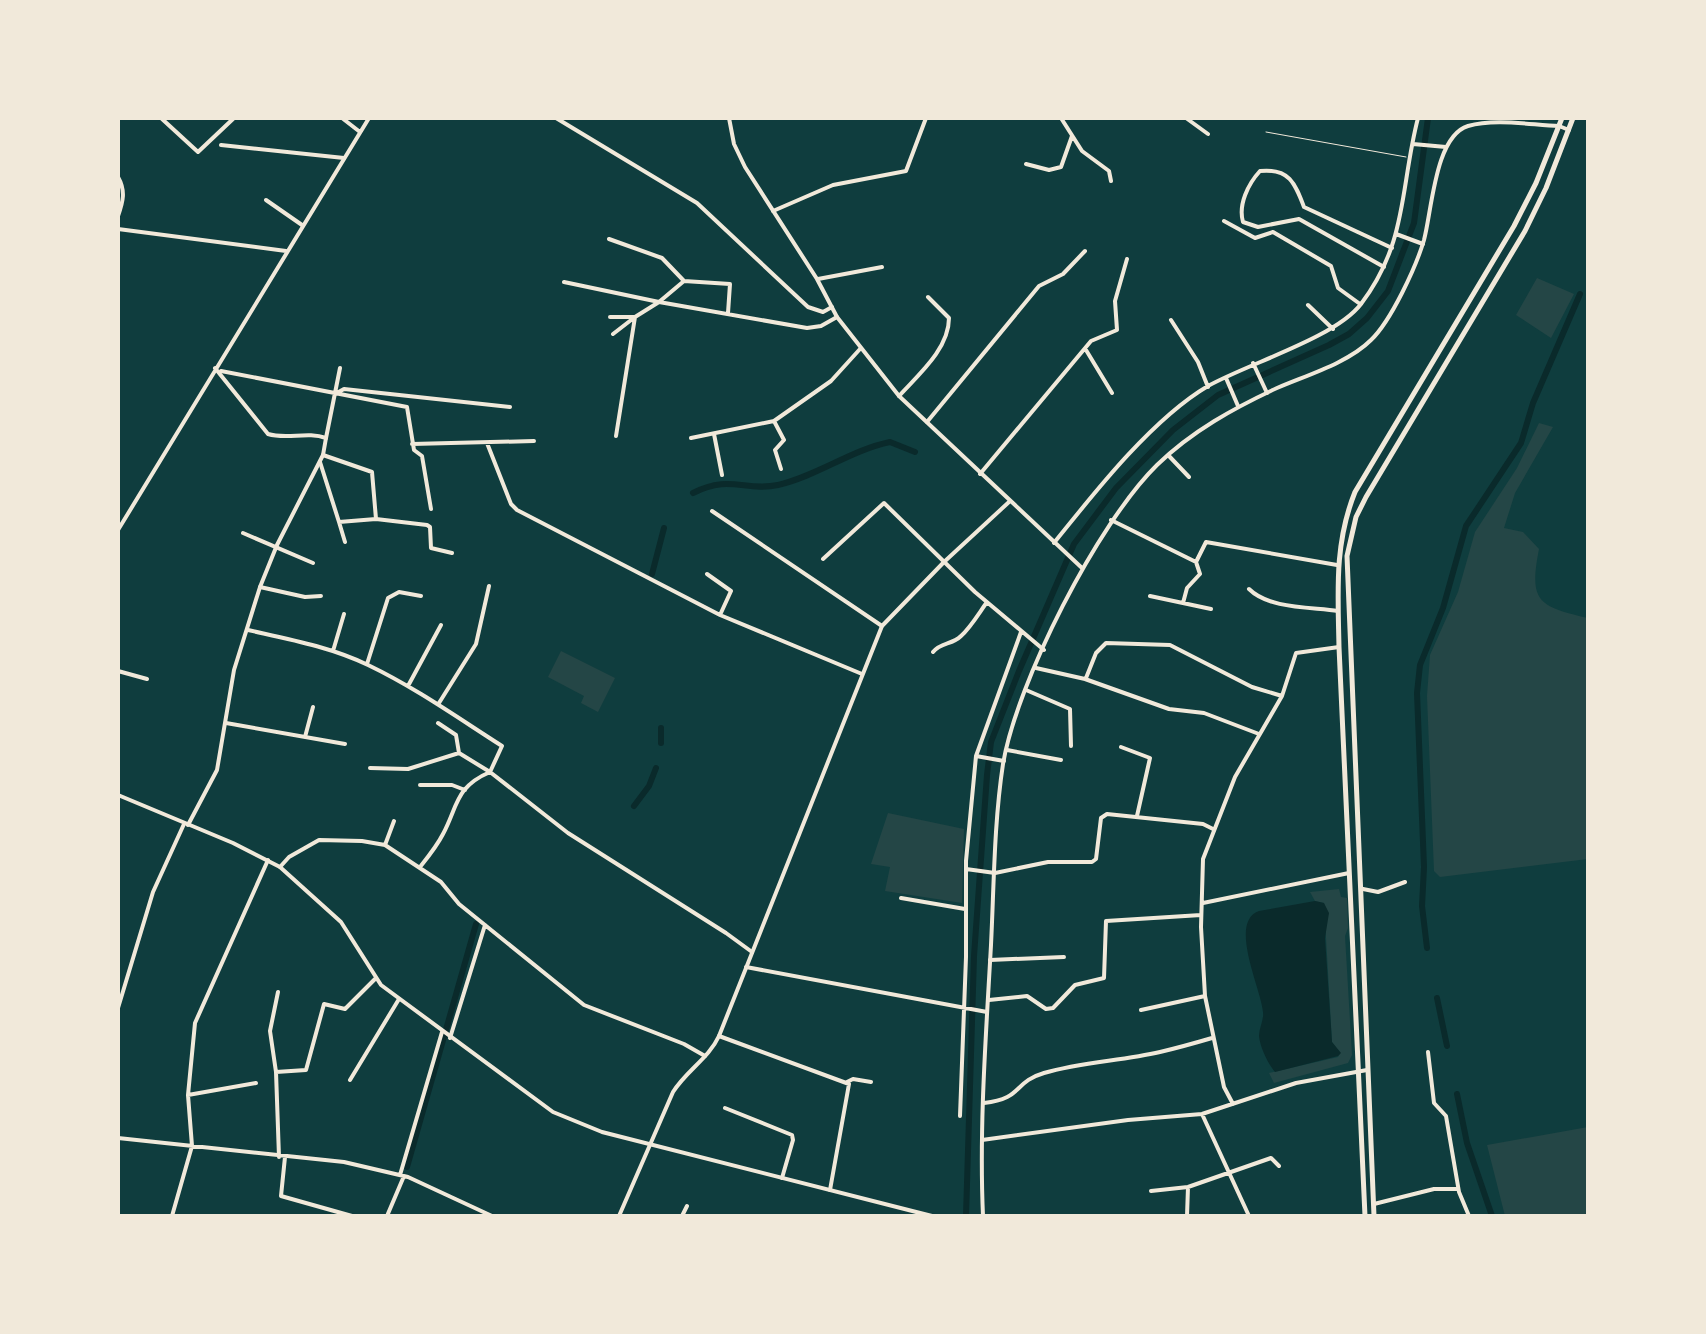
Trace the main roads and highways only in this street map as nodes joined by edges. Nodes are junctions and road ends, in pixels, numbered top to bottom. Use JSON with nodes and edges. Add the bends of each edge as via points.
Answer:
{"nodes":[{"id":1,"x":1562,"y":118,"type":"edge"},
{"id":2,"x":1573,"y":118,"type":"edge"},
{"id":3,"x":1365,"y":1216,"type":"edge"},
{"id":4,"x":1374,"y":1216,"type":"edge"}],
"edges":[{"from":1,"to":3,"type":"main road","via":[[1508,238],[1355,492],[1340,534],[1339,648]]},
{"from":2,"to":4,"type":"main road","via":[[1525,232],[1380,473],[1351,536],[1346,576]]}]}
